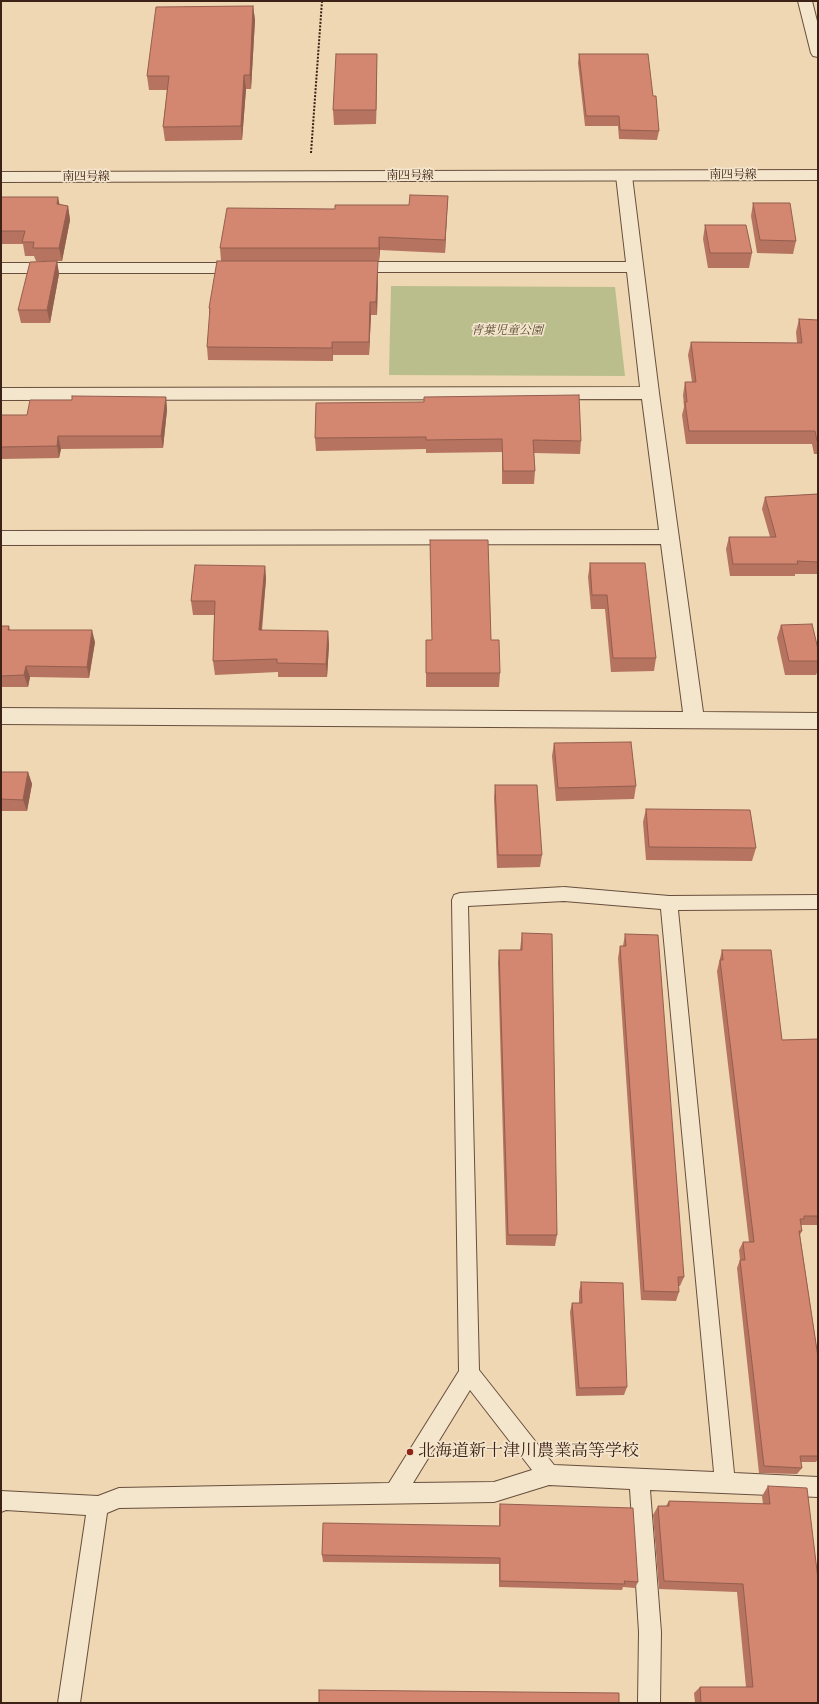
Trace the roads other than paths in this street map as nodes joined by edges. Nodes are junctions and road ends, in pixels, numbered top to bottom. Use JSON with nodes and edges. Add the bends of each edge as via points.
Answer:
{"nodes":[{"id":1,"x":805,"y":1,"type":"edge"},
{"id":2,"x":818,"y":53,"type":"edge"},
{"id":3,"x":818,"y":174,"type":"edge"},
{"id":4,"x":624,"y":176,"type":"junction"},
{"id":5,"x":1,"y":177,"type":"edge"},
{"id":6,"x":334,"y":267,"type":"edge"},
{"id":7,"x":635,"y":267,"type":"junction"},
{"id":8,"x":1,"y":268,"type":"edge"},
{"id":9,"x":263,"y":268,"type":"edge"},
{"id":10,"x":650,"y":393,"type":"junction"},
{"id":11,"x":1,"y":394,"type":"edge"},
{"id":12,"x":669,"y":537,"type":"junction"},
{"id":13,"x":1,"y":538,"type":"edge"},
{"id":14,"x":1,"y":716,"type":"edge"},
{"id":15,"x":694,"y":719,"type":"junction"},
{"id":16,"x":818,"y":721,"type":"edge"},
{"id":17,"x":818,"y":902,"type":"edge"},
{"id":18,"x":670,"y":903,"type":"junction"},
{"id":19,"x":469,"y":1373,"type":"junction"},
{"id":20,"x":549,"y":1475,"type":"junction"},
{"id":21,"x":639,"y":1479,"type":"junction"},
{"id":22,"x":725,"y":1483,"type":"junction"},
{"id":23,"x":818,"y":1487,"type":"edge"},
{"id":24,"x":395,"y":1493,"type":"junction"},
{"id":25,"x":1,"y":1502,"type":"edge"},
{"id":26,"x":98,"y":1506,"type":"junction"},
{"id":27,"x":69,"y":1703,"type":"edge"},
{"id":28,"x":649,"y":1703,"type":"edge"}],
"edges":[{"from":1,"to":2,"type":"street"},
{"from":3,"to":4,"type":"street","name":"南四号線"},
{"from":4,"to":5,"type":"street","name":"南四号線"},
{"from":4,"to":7,"type":"street"},
{"from":6,"to":7,"type":"street"},
{"from":7,"to":10,"type":"street"},
{"from":8,"to":9,"type":"street"},
{"from":10,"to":11,"type":"street"},
{"from":10,"to":12,"type":"street"},
{"from":12,"to":13,"type":"street"},
{"from":12,"to":15,"type":"street"},
{"from":14,"to":15,"type":"street"},
{"from":15,"to":16,"type":"street"},
{"from":17,"to":18,"type":"lane"},
{"from":18,"to":19,"type":"lane","via":[[564,894],[460,900]]},
{"from":18,"to":22,"type":"lane"},
{"from":19,"to":20,"type":"lane"},
{"from":19,"to":24,"type":"lane"},
{"from":20,"to":21,"type":"lane"},
{"from":20,"to":24,"type":"lane","via":[[494,1492]]},
{"from":21,"to":22,"type":"lane"},
{"from":21,"to":28,"type":"lane","via":[[650,1632]]},
{"from":22,"to":23,"type":"lane"},
{"from":24,"to":26,"type":"lane","via":[[119,1498]]},
{"from":25,"to":26,"type":"lane","via":[[4,1500]]},
{"from":26,"to":27,"type":"lane"}]}
